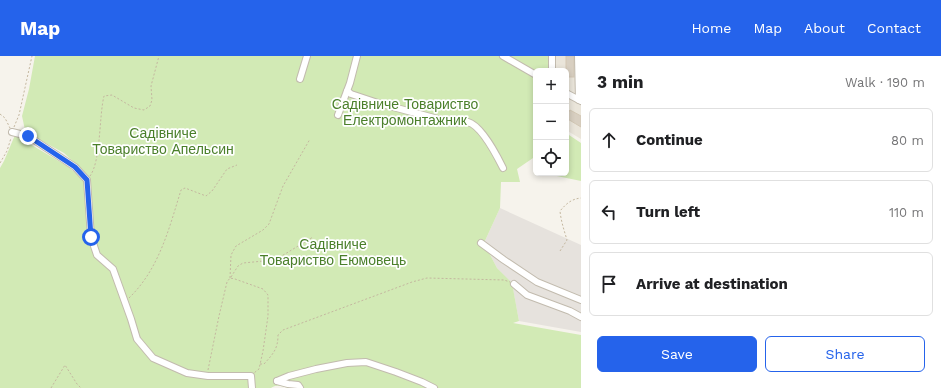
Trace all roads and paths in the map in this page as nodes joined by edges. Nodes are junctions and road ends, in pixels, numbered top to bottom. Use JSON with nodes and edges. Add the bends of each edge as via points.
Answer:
{"nodes":[{"id":1,"x":32,"y":56,"type":"edge"},
{"id":2,"x":159,"y":56,"type":"edge"},
{"id":3,"x":307,"y":56,"type":"edge"},
{"id":4,"x":357,"y":56,"type":"edge"},
{"id":5,"x":503,"y":56,"type":"edge"},
{"id":6,"x":552,"y":56,"type":"edge"},
{"id":7,"x":578,"y":56,"type":"edge"},
{"id":8,"x":552,"y":68,"type":"edge"},
{"id":9,"x":533,"y":73,"type":"edge"},
{"id":10,"x":300,"y":80,"type":"dead end"},
{"id":11,"x":347,"y":91,"type":"junction"},
{"id":12,"x":569,"y":95,"type":"edge"},
{"id":13,"x":580,"y":101,"type":"edge"},
{"id":14,"x":0,"y":114,"type":"edge"},
{"id":15,"x":338,"y":115,"type":"dead end"},
{"id":16,"x":12,"y":132,"type":"junction"},
{"id":17,"x":310,"y":139,"type":"dead end"},
{"id":18,"x":0,"y":163,"type":"edge"},
{"id":19,"x":237,"y":165,"type":"dead end"},
{"id":20,"x":503,"y":168,"type":"dead end"},
{"id":21,"x":87,"y":180,"type":"junction"},
{"id":22,"x":581,"y":198,"type":"edge"},
{"id":23,"x":314,"y":237,"type":"dead end"},
{"id":24,"x":481,"y":243,"type":"dead end"},
{"id":25,"x":560,"y":251,"type":"dead end"},
{"id":26,"x":230,"y":278,"type":"junction"},
{"id":27,"x":514,"y":284,"type":"joint"},
{"id":28,"x":581,"y":300,"type":"edge"},
{"id":29,"x":125,"y":302,"type":"junction"},
{"id":30,"x":581,"y":317,"type":"edge"},
{"id":31,"x":260,"y":364,"type":"junction"},
{"id":32,"x":207,"y":375,"type":"junction"},
{"id":33,"x":251,"y":376,"type":"junction"},
{"id":34,"x":50,"y":388,"type":"edge"},
{"id":35,"x":81,"y":388,"type":"edge"},
{"id":36,"x":252,"y":388,"type":"edge"},
{"id":37,"x":300,"y":388,"type":"edge"},
{"id":38,"x":434,"y":388,"type":"edge"}],
"edges":[{"from":1,"to":16,"type":"path","via":[[19,115]]},
{"from":2,"to":21,"type":"path","via":[[151,86],[150,106],[144,110],[134,108],[112,95],[104,96],[96,158]]},
{"from":3,"to":10,"type":"street"},
{"from":4,"to":11,"type":"street"},
{"from":5,"to":9,"type":"street"},
{"from":6,"to":8,"type":"street"},
{"from":7,"to":13,"type":"street"},
{"from":11,"to":15,"type":"street"},
{"from":11,"to":20,"type":"street","via":[[378,103],[453,123],[462,121],[473,124],[495,151]]},
{"from":12,"to":13,"type":"street"},
{"from":14,"to":16,"type":"path"},
{"from":16,"to":18,"type":"path","via":[[7,151]]},
{"from":16,"to":21,"type":"street","via":[[28,136],[75,167]]},
{"from":17,"to":26,"type":"path","via":[[283,186],[269,224],[236,246],[231,255]]},
{"from":19,"to":29,"type":"path","via":[[227,169],[206,196],[185,188],[181,190],[165,242],[154,266]]},
{"from":21,"to":29,"type":"street","via":[[91,237],[97,255],[113,269]]},
{"from":22,"to":25,"type":"path","via":[[566,204],[560,211],[567,240]]},
{"from":23,"to":26,"type":"path","via":[[274,260],[243,263]]},
{"from":24,"to":28,"type":"street","via":[[537,282]]},
{"from":26,"to":31,"type":"path","via":[[263,289],[268,295],[268,316]]},
{"from":26,"to":32,"type":"path"},
{"from":27,"to":30,"type":"street","via":[[527,295]]},
{"from":27,"to":31,"type":"path","via":[[504,280],[427,278],[412,282],[283,330],[278,335],[278,344],[271,356],[264,364]]},
{"from":29,"to":32,"type":"street","via":[[137,339],[153,358],[187,373]]},
{"from":31,"to":33,"type":"path","via":[[259,369]]},
{"from":32,"to":33,"type":"street"},
{"from":33,"to":36,"type":"street"},
{"from":34,"to":35,"type":"path","via":[[65,366]]},
{"from":37,"to":38,"type":"street","via":[[298,385],[277,381],[316,369],[366,362]]}]}
